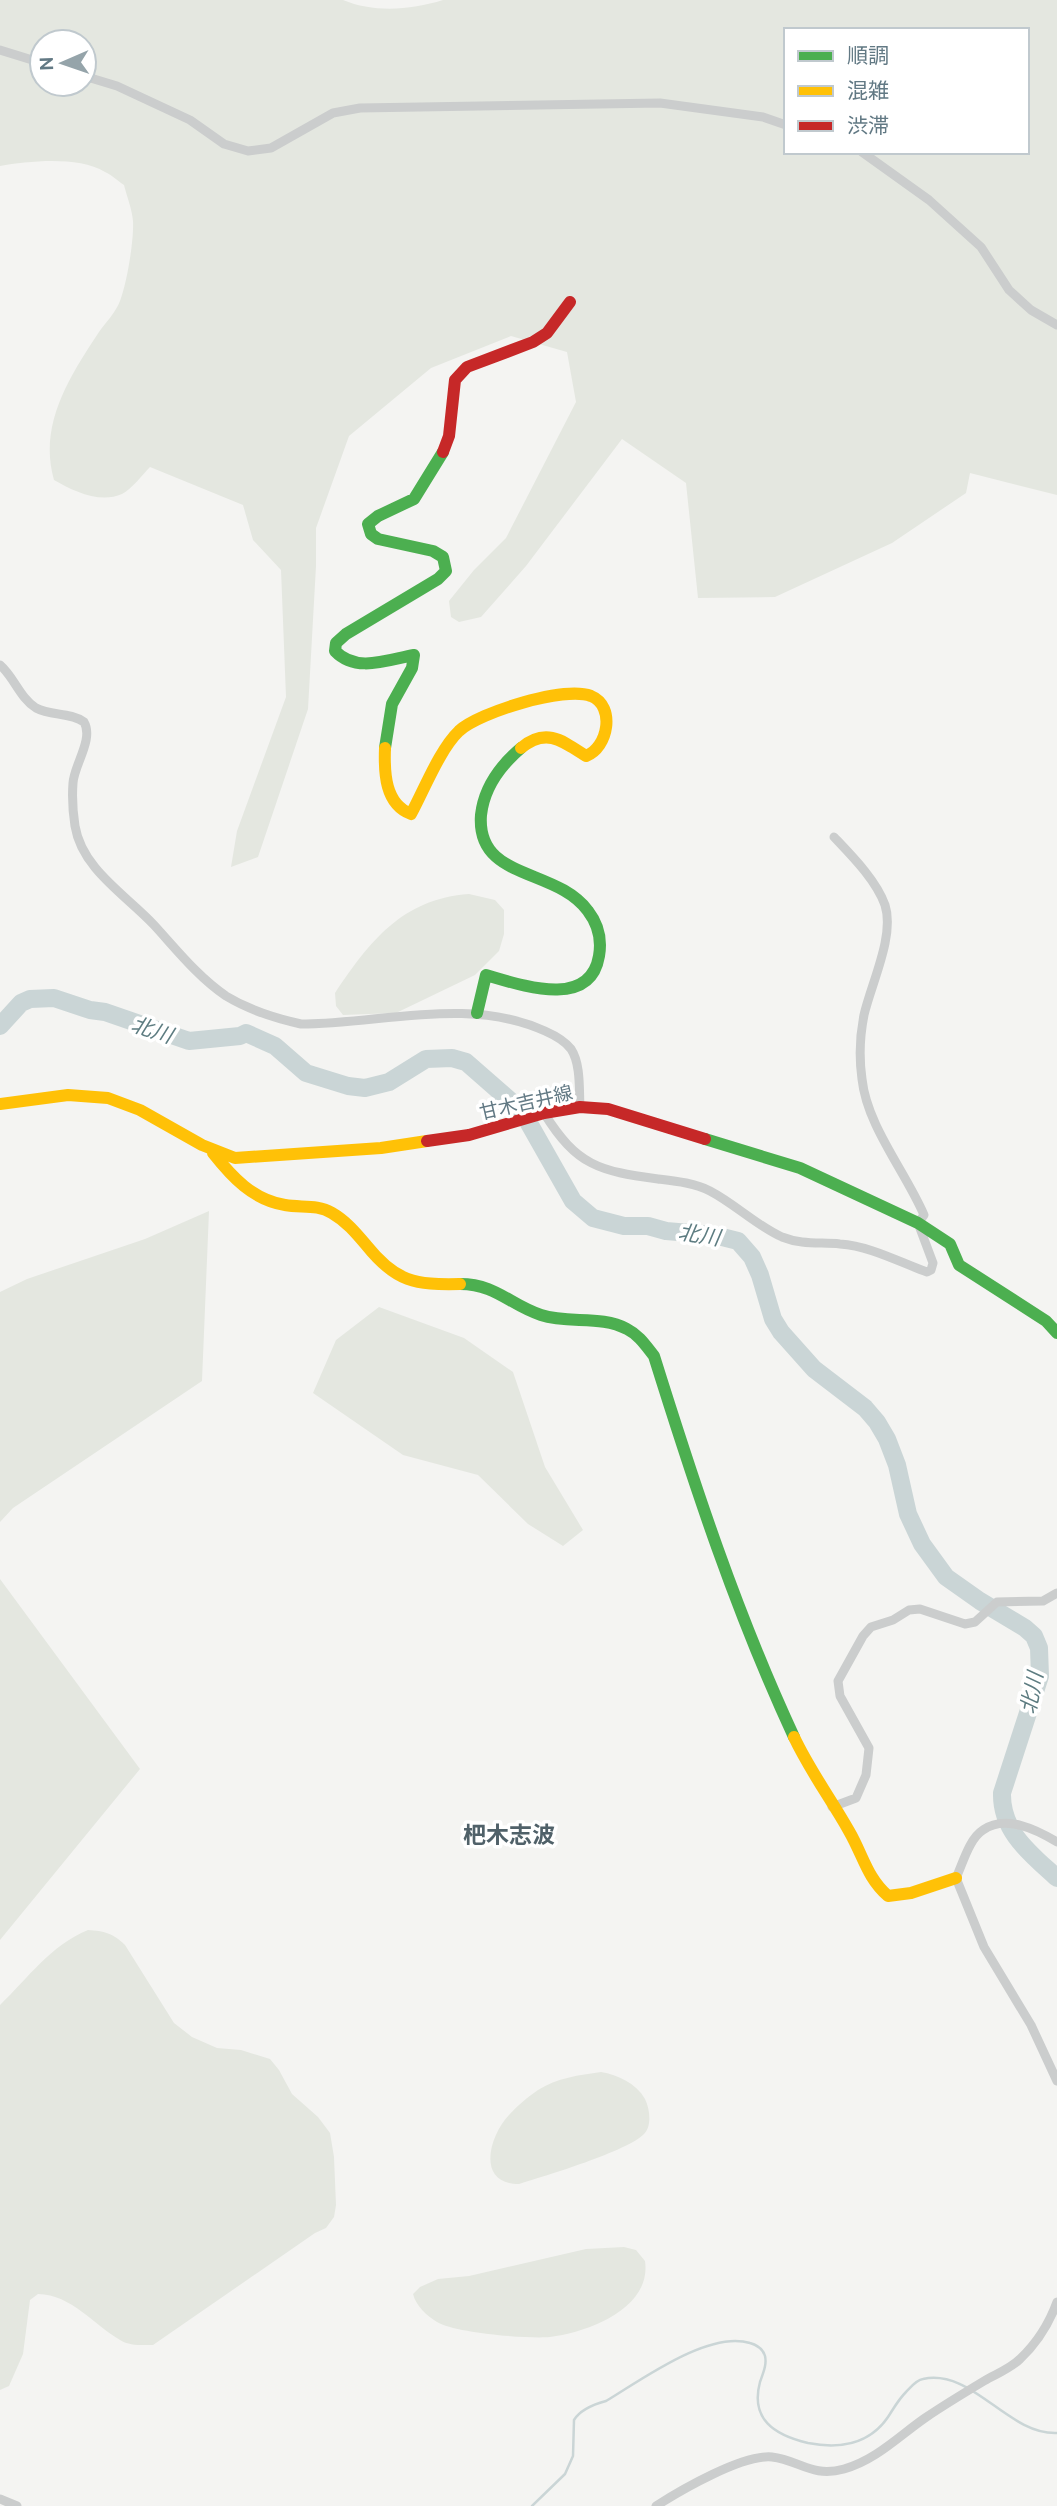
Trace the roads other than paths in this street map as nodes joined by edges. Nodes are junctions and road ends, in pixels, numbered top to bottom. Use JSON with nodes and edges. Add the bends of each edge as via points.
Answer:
{"nodes":[{"id":1,"x":0,"y":50,"type":"edge"},
{"id":2,"x":28,"y":59,"type":"edge"},
{"id":3,"x":98,"y":80,"type":"edge"},
{"id":4,"x":784,"y":124,"type":"edge"},
{"id":5,"x":865,"y":154,"type":"edge"},
{"id":6,"x":570,"y":302,"type":"dead end"},
{"id":7,"x":1057,"y":325,"type":"edge"},
{"id":8,"x":0,"y":665,"type":"edge"},
{"id":9,"x":834,"y":837,"type":"dead end"},
{"id":10,"x":477,"y":1013,"type":"junction"},
{"id":11,"x":0,"y":1104,"type":"edge"},
{"id":12,"x":580,"y":1107,"type":"junction"},
{"id":13,"x":544,"y":1114,"type":"junction"},
{"id":14,"x":214,"y":1153,"type":"junction"},
{"id":15,"x":918,"y":1223,"type":"junction"},
{"id":16,"x":1057,"y":1334,"type":"edge"},
{"id":17,"x":1057,"y":1592,"type":"edge"},
{"id":18,"x":832,"y":1807,"type":"junction"},
{"id":19,"x":1057,"y":1842,"type":"edge"},
{"id":20,"x":956,"y":1878,"type":"junction"},
{"id":21,"x":1057,"y":2081,"type":"edge"},
{"id":22,"x":1057,"y":2302,"type":"edge"},
{"id":23,"x":0,"y":2499,"type":"edge"},
{"id":24,"x":17,"y":2506,"type":"edge"},
{"id":25,"x":656,"y":2506,"type":"edge"}],
"edges":[{"from":1,"to":2,"type":"street"},
{"from":3,"to":4,"type":"street","via":[[178,114],[224,144],[248,152],[271,148],[332,113],[360,107],[660,103],[763,117]]},
{"from":5,"to":7,"type":"street","via":[[929,200],[981,247],[1009,290]]},
{"from":6,"to":10,"type":"street","via":[[547,333],[467,368],[455,380],[446,445],[420,492],[368,524],[370,534],[378,539],[433,551],[443,558],[446,571],[346,634],[335,651],[350,662],[414,655],[414,666],[392,703],[384,735],[390,795],[398,809],[411,814],[453,737],[472,720],[492,711],[566,695],[588,695],[598,699],[604,709],[605,734],[592,755],[551,737],[537,737],[506,762],[485,794],[481,811],[481,833],[489,850],[504,864],[558,885],[587,909],[599,934],[600,956],[593,974],[576,988],[552,990],[486,975]]},
{"from":8,"to":10,"type":"street","via":[[33,706],[77,717],[87,726],[73,782],[78,841],[100,874],[215,988],[246,1007],[301,1024]]},
{"from":9,"to":15,"type":"street","via":[[866,873],[886,908],[888,928],[860,1044],[862,1079],[872,1115],[924,1215]]},
{"from":10,"to":12,"type":"street","via":[[528,1024],[564,1042],[576,1062]]},
{"from":11,"to":14,"type":"street","name":"甘木吉井線","via":[[71,1094],[107,1097]]},
{"from":12,"to":13,"type":"street","name":"甘木吉井線"},
{"from":12,"to":15,"type":"street","name":"甘木吉井線","via":[[608,1109],[800,1168]]},
{"from":13,"to":14,"type":"street","name":"甘木吉井線","via":[[469,1135],[381,1148],[235,1158]]},
{"from":13,"to":15,"type":"street","via":[[569,1148],[585,1161],[710,1191],[771,1230],[802,1243],[868,1250],[927,1272],[933,1263]]},
{"from":14,"to":18,"type":"street","via":[[233,1180],[248,1191],[283,1205],[315,1206],[332,1212],[391,1272],[409,1280],[427,1285],[483,1286],[555,1319],[618,1324],[648,1345],[744,1626]]},
{"from":15,"to":16,"type":"street","name":"甘木吉井線","via":[[950,1244],[959,1265],[1046,1321]]},
{"from":17,"to":18,"type":"street","via":[[1043,1601],[997,1602],[975,1622],[965,1624],[920,1609],[871,1627],[838,1681],[840,1696],[869,1748],[868,1766],[856,1798]]},
{"from":18,"to":20,"type":"street","via":[[874,1886],[888,1896],[911,1894]]},
{"from":19,"to":20,"type":"street","via":[[1036,1830],[993,1825],[970,1845]]},
{"from":20,"to":21,"type":"street","via":[[984,1947],[1031,2025]]},
{"from":22,"to":25,"type":"street","via":[[1042,2335],[1019,2360],[864,2461],[817,2471],[762,2457],[713,2474]]},
{"from":23,"to":24,"type":"street"}]}
